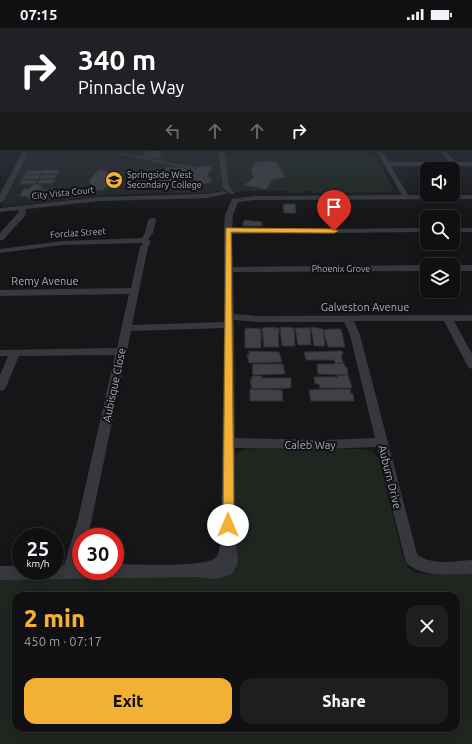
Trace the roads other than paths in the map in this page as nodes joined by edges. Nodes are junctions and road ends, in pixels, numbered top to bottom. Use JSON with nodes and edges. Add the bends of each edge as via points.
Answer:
{"nodes":[{"id":1,"x":25,"y":151,"type":"edge"},
{"id":2,"x":217,"y":151,"type":"edge"},
{"id":3,"x":221,"y":151,"type":"edge"},
{"id":4,"x":379,"y":151,"type":"edge"},
{"id":5,"x":443,"y":151,"type":"edge"},
{"id":6,"x":450,"y":162,"type":"edge"},
{"id":7,"x":460,"y":164,"type":"edge"},
{"id":8,"x":472,"y":164,"type":"edge"},
{"id":9,"x":387,"y":165,"type":"junction"},
{"id":10,"x":420,"y":165,"type":"edge"},
{"id":11,"x":6,"y":181,"type":"edge"},
{"id":12,"x":403,"y":195,"type":"junction"},
{"id":13,"x":420,"y":195,"type":"edge"},
{"id":14,"x":460,"y":195,"type":"edge"},
{"id":15,"x":235,"y":196,"type":"junction"},
{"id":16,"x":472,"y":196,"type":"edge"},
{"id":17,"x":224,"y":199,"type":"junction"},
{"id":18,"x":0,"y":203,"type":"edge"},
{"id":19,"x":0,"y":211,"type":"edge"},
{"id":20,"x":19,"y":212,"type":"junction"},
{"id":21,"x":230,"y":215,"type":"junction"},
{"id":22,"x":152,"y":220,"type":"dead end"},
{"id":23,"x":420,"y":230,"type":"edge"},
{"id":24,"x":460,"y":230,"type":"edge"},
{"id":25,"x":472,"y":230,"type":"edge"},
{"id":26,"x":228,"y":231,"type":"junction"},
{"id":27,"x":0,"y":238,"type":"edge"},
{"id":28,"x":143,"y":243,"type":"junction"},
{"id":29,"x":0,"y":249,"type":"edge"},
{"id":30,"x":420,"y":268,"type":"edge"},
{"id":31,"x":460,"y":268,"type":"edge"},
{"id":32,"x":472,"y":268,"type":"edge"},
{"id":33,"x":228,"y":269,"type":"junction"},
{"id":34,"x":134,"y":292,"type":"junction"},
{"id":35,"x":0,"y":293,"type":"edge"},
{"id":36,"x":450,"y":318,"type":"junction"},
{"id":37,"x":472,"y":318,"type":"edge"},
{"id":38,"x":351,"y":319,"type":"junction"},
{"id":39,"x":229,"y":323,"type":"junction"},
{"id":40,"x":127,"y":327,"type":"junction"},
{"id":41,"x":0,"y":353,"type":"edge"},
{"id":42,"x":15,"y":353,"type":"junction"},
{"id":43,"x":121,"y":353,"type":"junction"},
{"id":44,"x":472,"y":365,"type":"edge"},
{"id":45,"x":0,"y":387,"type":"edge"},
{"id":46,"x":382,"y":445,"type":"junction"},
{"id":47,"x":228,"y":446,"type":"junction"},
{"id":48,"x":83,"y":528,"type":"edge"},
{"id":49,"x":472,"y":567,"type":"edge"},
{"id":50,"x":124,"y":571,"type":"edge"},
{"id":51,"x":72,"y":572,"type":"edge"},
{"id":52,"x":0,"y":573,"type":"edge"}],
"edges":[{"from":1,"to":11,"type":"street"},
{"from":2,"to":17,"type":"street"},
{"from":3,"to":15,"type":"street","via":[[226,188]]},
{"from":4,"to":9,"type":"street"},
{"from":5,"to":6,"type":"street"},
{"from":7,"to":8,"type":"street"},
{"from":9,"to":10,"type":"street"},
{"from":9,"to":12,"type":"street"},
{"from":11,"to":18,"type":"street"},
{"from":12,"to":13,"type":"street"},
{"from":12,"to":15,"type":"street"},
{"from":14,"to":16,"type":"street"},
{"from":15,"to":16,"type":"street"},
{"from":15,"to":17,"type":"street","name":"City Vista Court"},
{"from":15,"to":21,"type":"street"},
{"from":17,"to":20,"type":"street","name":"City Vista Court","via":[[131,200]]},
{"from":17,"to":21,"type":"street"},
{"from":19,"to":20,"type":"street","name":"City Vista Court"},
{"from":20,"to":27,"type":"street"},
{"from":21,"to":26,"type":"street"},
{"from":22,"to":28,"type":"street","name":"Aubisque Close"},
{"from":23,"to":26,"type":"street"},
{"from":24,"to":25,"type":"street"},
{"from":26,"to":33,"type":"street"},
{"from":28,"to":29,"type":"street","name":"Forclaz Street","via":[[131,240],[74,242]]},
{"from":28,"to":34,"type":"street","name":"Aubisque Close"},
{"from":30,"to":33,"type":"street","name":"Phoenix Grove"},
{"from":31,"to":32,"type":"street"},
{"from":33,"to":39,"type":"street"},
{"from":34,"to":35,"type":"street","name":"Remy Avenue"},
{"from":34,"to":40,"type":"street","name":"Aubisque Close"},
{"from":36,"to":37,"type":"street","name":"Galveston Avenue"},
{"from":36,"to":38,"type":"street","name":"Galveston Avenue"},
{"from":36,"to":44,"type":"street"},
{"from":38,"to":39,"type":"street","name":"Galveston Avenue","via":[[258,319]]},
{"from":38,"to":46,"type":"street","name":"Auburn Drive"},
{"from":39,"to":40,"type":"street","name":"Galveston Avenue"},
{"from":39,"to":47,"type":"street"},
{"from":40,"to":43,"type":"street","name":"Aubisque Close"},
{"from":41,"to":42,"type":"street"},
{"from":42,"to":43,"type":"street"},
{"from":42,"to":45,"type":"street"},
{"from":43,"to":48,"type":"street","name":"Aubisque Close"},
{"from":46,"to":47,"type":"street","name":"Caleb Way"},
{"from":46,"to":49,"type":"street","name":"Auburn Drive","via":[[411,558],[424,566]]},
{"from":47,"to":50,"type":"street","via":[[230,564],[224,565],[216,573],[197,570]]},
{"from":51,"to":52,"type":"street"}]}
